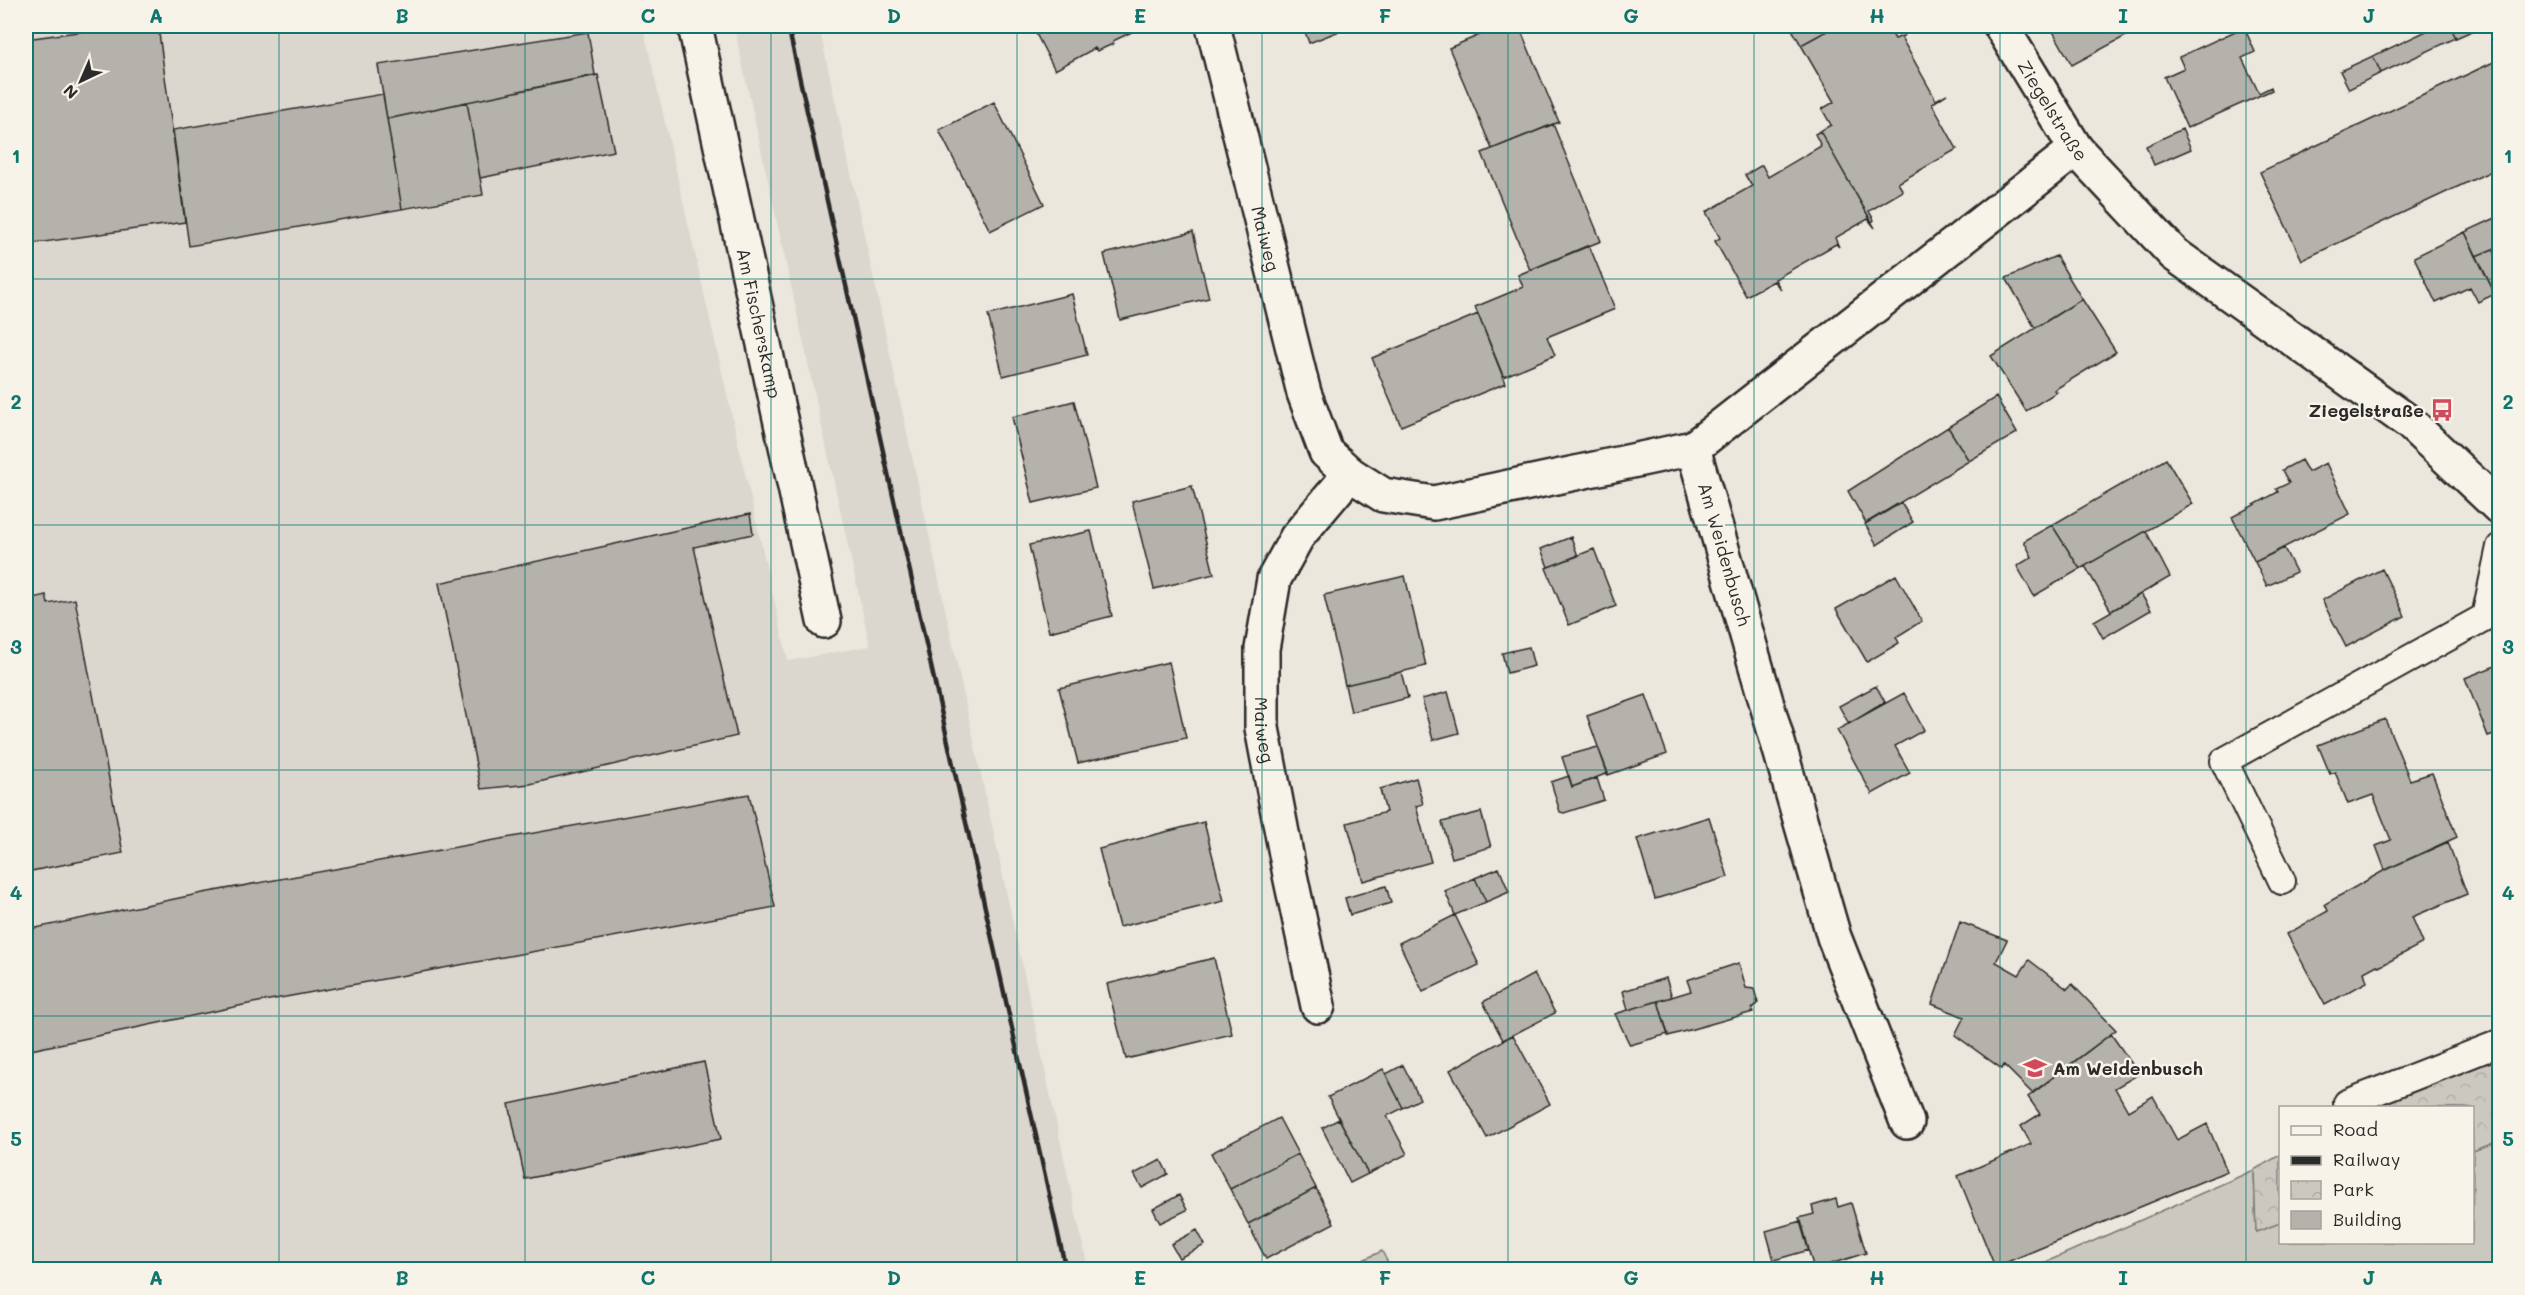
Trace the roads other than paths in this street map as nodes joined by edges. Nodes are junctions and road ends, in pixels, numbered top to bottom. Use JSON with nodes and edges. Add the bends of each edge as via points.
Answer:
{"nodes":[{"id":1,"x":695,"y":26,"type":"edge"},
{"id":2,"x":1213,"y":26,"type":"edge"},
{"id":3,"x":2001,"y":26,"type":"edge"},
{"id":4,"x":2076,"y":149,"type":"junction"},
{"id":5,"x":1693,"y":448,"type":"junction"},
{"id":6,"x":1350,"y":474,"type":"junction"},
{"id":7,"x":2499,"y":508,"type":"edge"},
{"id":8,"x":2499,"y":548,"type":"edge"},
{"id":9,"x":824,"y":621,"type":"dead end"},
{"id":10,"x":2282,"y":881,"type":"dead end"},
{"id":11,"x":1318,"y":1006,"type":"dead end"},
{"id":12,"x":2499,"y":1043,"type":"edge"},
{"id":13,"x":2347,"y":1103,"type":"dead end"},
{"id":14,"x":1907,"y":1122,"type":"dead end"}],
"edges":[{"from":1,"to":9,"type":"street","name":"Am Fischerskamp"},
{"from":2,"to":6,"type":"street","name":"Maiweg","via":[[1304,393],[1326,452]]},
{"from":3,"to":4,"type":"street","name":"Ziegelstraße"},
{"from":4,"to":5,"type":"street"},
{"from":4,"to":7,"type":"street","name":"Ziegelstraße","via":[[2174,254],[2410,423]]},
{"from":5,"to":6,"type":"street","name":"Maiweg","via":[[1434,504],[1383,495]]},
{"from":5,"to":14,"type":"street","name":"Am Weidenbusch","via":[[1834,937]]},
{"from":6,"to":11,"type":"street","name":"Maiweg","via":[[1297,537],[1274,579],[1262,649],[1262,728]]},
{"from":8,"to":10,"type":"lane","via":[[2485,617],[2224,761]]},
{"from":12,"to":13,"type":"lane"}]}
